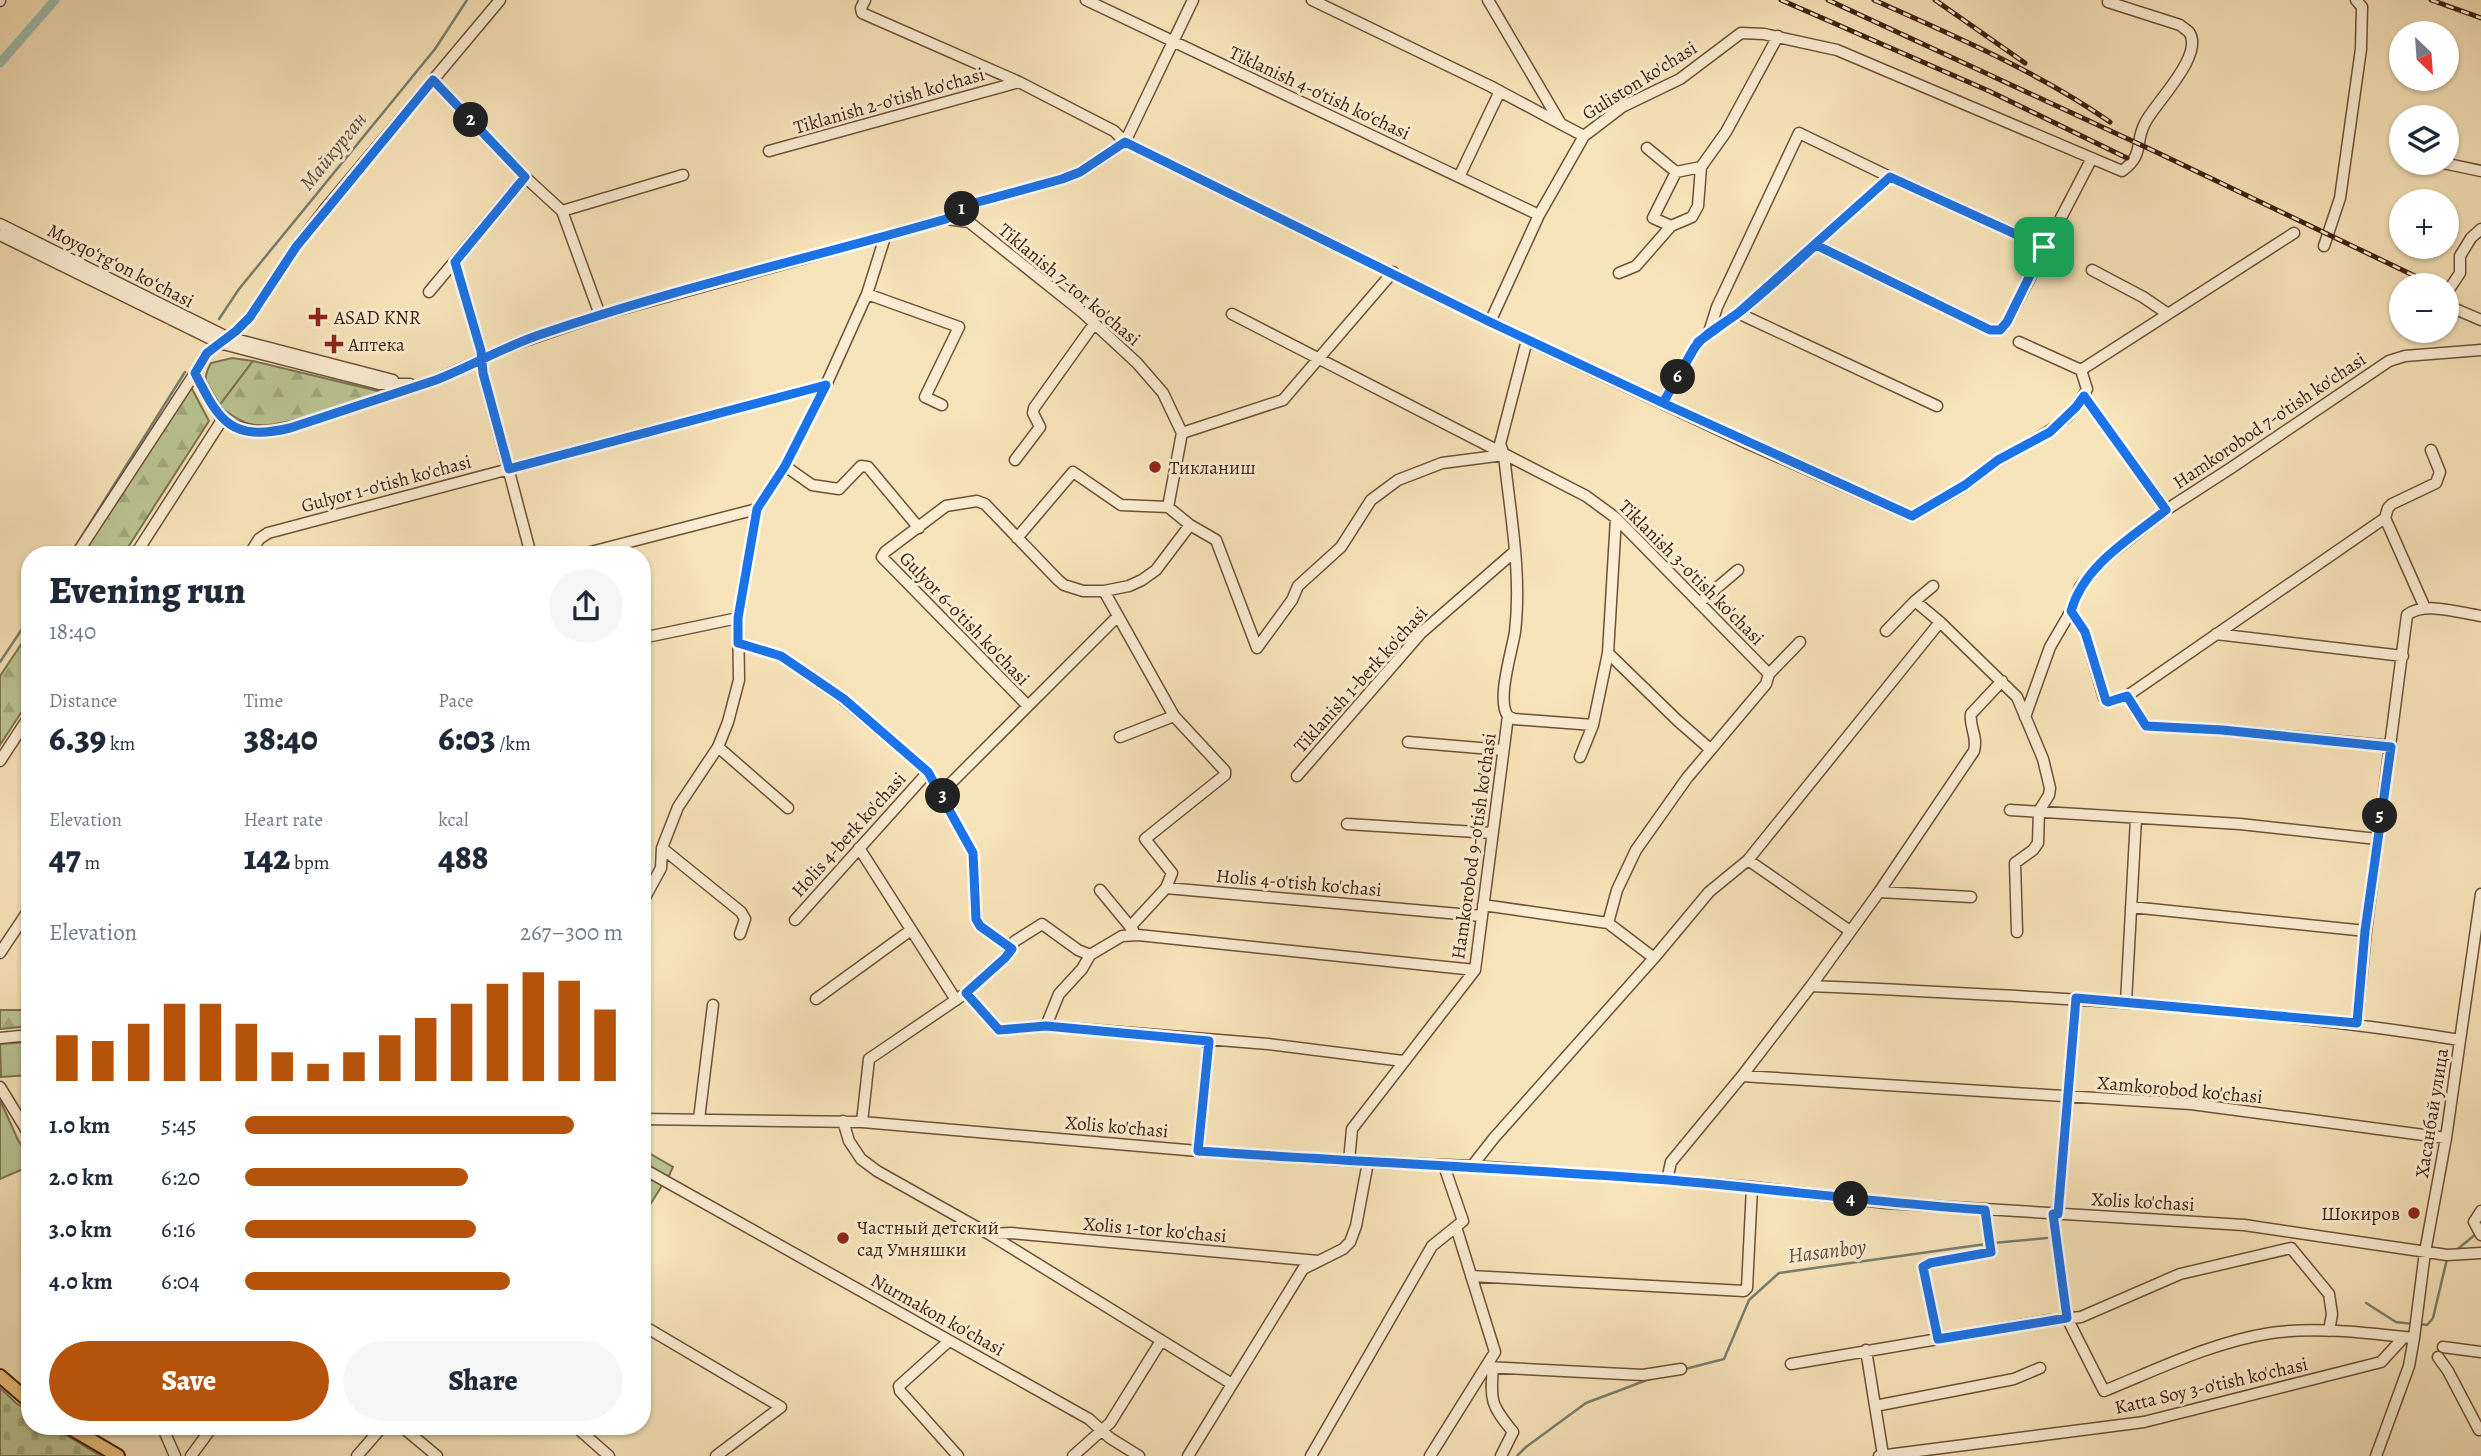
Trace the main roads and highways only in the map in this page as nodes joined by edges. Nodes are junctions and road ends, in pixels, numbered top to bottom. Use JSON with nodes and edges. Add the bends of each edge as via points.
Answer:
{"nodes":[{"id":1,"x":0,"y":1376,"type":"edge"},
{"id":2,"x":21,"y":1394,"type":"edge"},
{"id":3,"x":82,"y":1435,"type":"edge"},
{"id":4,"x":118,"y":1456,"type":"edge"}],
"edges":[{"from":1,"to":2,"type":"main road"},
{"from":3,"to":4,"type":"main road"}]}
